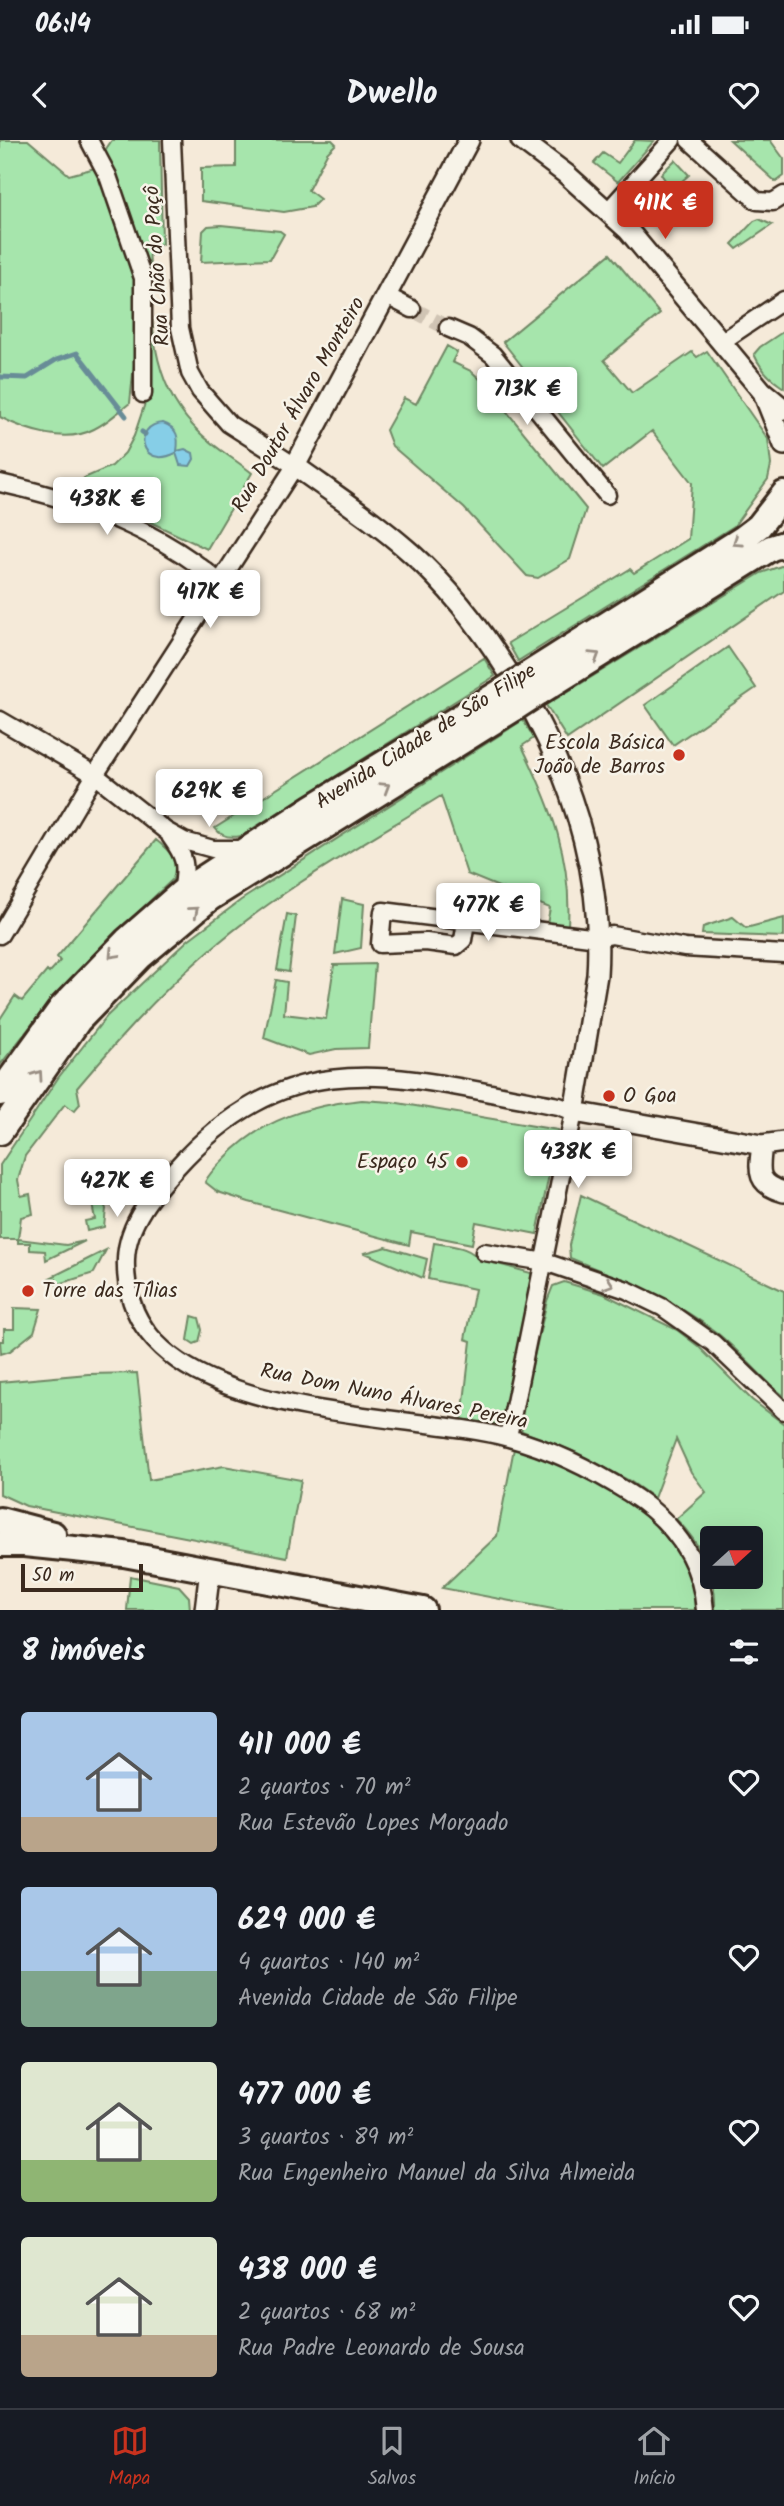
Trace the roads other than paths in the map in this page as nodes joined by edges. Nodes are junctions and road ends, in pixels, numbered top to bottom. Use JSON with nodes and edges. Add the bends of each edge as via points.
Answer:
{"nodes":[{"id":1,"x":89,"y":140,"type":"edge"},
{"id":2,"x":172,"y":140,"type":"edge"},
{"id":3,"x":469,"y":140,"type":"edge"},
{"id":4,"x":521,"y":140,"type":"edge"},
{"id":5,"x":672,"y":140,"type":"edge"},
{"id":6,"x":689,"y":140,"type":"edge"},
{"id":7,"x":784,"y":195,"type":"edge"},
{"id":8,"x":608,"y":211,"type":"junction"},
{"id":9,"x":387,"y":296,"type":"junction"},
{"id":10,"x":784,"y":300,"type":"edge"},
{"id":11,"x":412,"y":309,"type":"tunnel mouth"},
{"id":12,"x":448,"y":328,"type":"tunnel mouth"},
{"id":13,"x":721,"y":342,"type":"junction"},
{"id":14,"x":762,"y":391,"type":"junction"},
{"id":15,"x":143,"y":394,"type":"dead end"},
{"id":16,"x":784,"y":409,"type":"edge"},
{"id":17,"x":784,"y":445,"type":"edge"},
{"id":18,"x":295,"y":466,"type":"junction"},
{"id":19,"x":0,"y":483,"type":"edge"},
{"id":20,"x":784,"y":494,"type":"edge"},
{"id":21,"x":607,"y":495,"type":"dead end"},
{"id":22,"x":784,"y":544,"type":"edge"},
{"id":23,"x":219,"y":582,"type":"junction"},
{"id":24,"x":520,"y":691,"type":"junction"},
{"id":25,"x":0,"y":720,"type":"edge"},
{"id":26,"x":95,"y":775,"type":"junction"},
{"id":27,"x":166,"y":831,"type":"junction"},
{"id":28,"x":246,"y":849,"type":"junction"},
{"id":29,"x":182,"y":892,"type":"junction"},
{"id":30,"x":466,"y":922,"type":"junction"},
{"id":31,"x":0,"y":935,"type":"edge"},
{"id":32,"x":598,"y":938,"type":"junction"},
{"id":33,"x":784,"y":954,"type":"edge"},
{"id":34,"x":0,"y":1093,"type":"edge"},
{"id":35,"x":575,"y":1112,"type":"junction"},
{"id":36,"x":0,"y":1132,"type":"edge"},
{"id":37,"x":784,"y":1142,"type":"edge"},
{"id":38,"x":762,"y":1145,"type":"junction"},
{"id":39,"x":784,"y":1192,"type":"edge"},
{"id":40,"x":484,"y":1252,"type":"dead end"},
{"id":41,"x":545,"y":1262,"type":"junction"},
{"id":42,"x":784,"y":1411,"type":"edge"},
{"id":43,"x":508,"y":1437,"type":"junction"},
{"id":44,"x":0,"y":1520,"type":"edge"},
{"id":45,"x":0,"y":1544,"type":"edge"},
{"id":46,"x":124,"y":1555,"type":"junction"},
{"id":47,"x":210,"y":1570,"type":"junction"},
{"id":48,"x":205,"y":1610,"type":"edge"},
{"id":49,"x":423,"y":1610,"type":"edge"},
{"id":50,"x":705,"y":1610,"type":"edge"}],
"edges":[{"from":1,"to":15,"type":"street","via":[[108,176],[143,278]]},
{"from":2,"to":18,"type":"street","name":"Rua Chão do Paçô","via":[[180,328],[190,373],[229,424]]},
{"from":3,"to":9,"type":"street","name":"Rua Doutor Álvaro Monteiro"},
{"from":4,"to":8,"type":"street"},
{"from":5,"to":8,"type":"street"},
{"from":6,"to":7,"type":"street","via":[[757,201],[773,202]]},
{"from":8,"to":13,"type":"street"},
{"from":9,"to":11,"type":"street"},
{"from":9,"to":18,"type":"street","name":"Rua Doutor Álvaro Monteiro"},
{"from":10,"to":13,"type":"street"},
{"from":12,"to":21,"type":"street","via":[[493,355]]},
{"from":13,"to":14,"type":"street"},
{"from":14,"to":16,"type":"street"},
{"from":14,"to":17,"type":"street"},
{"from":18,"to":23,"type":"street","name":"Rua Doutor Álvaro Monteiro"},
{"from":18,"to":24,"type":"street","via":[[375,523],[435,576],[477,625]]},
{"from":19,"to":23,"type":"street","via":[[108,517],[163,541]]},
{"from":20,"to":24,"type":"main road","name":"Avenida Cidade de São Filipe","one_way":true,"via":[[743,539]]},
{"from":24,"to":22,"type":"main road","name":"Avenida Cidade de São Filipe","one_way":true},
{"from":23,"to":26,"type":"street","name":"Rua Doutor Álvaro Monteiro"},
{"from":24,"to":28,"type":"main road","name":"Avenida Cidade de São Filipe"},
{"from":24,"to":32,"type":"street","via":[[567,783],[590,875]]},
{"from":36,"to":24,"type":"main road","name":"Avenida Cidade de São Filipe","one_way":true,"via":[[78,1021],[141,956],[210,898]]},
{"from":25,"to":26,"type":"street"},
{"from":26,"to":27,"type":"street"},
{"from":26,"to":31,"type":"street","name":"Rua Doutor Álvaro Monteiro"},
{"from":27,"to":28,"type":"street","via":[[214,849]]},
{"from":27,"to":29,"type":"street","via":[[185,862]]},
{"from":28,"to":29,"type":"main road","name":"Avenida Cidade de São Filipe"},
{"from":29,"to":34,"type":"main road","name":"Avenida Cidade de São Filipe","one_way":true,"via":[[62,1007]]},
{"from":30,"to":30,"type":"street","via":[[383,911],[380,944],[456,946],[463,940]]},
{"from":30,"to":32,"type":"street"},
{"from":32,"to":33,"type":"street","via":[[612,935],[685,948]]},
{"from":32,"to":35,"type":"street","via":[[597,975]]},
{"from":35,"to":38,"type":"street","name":"Rua Dom Nuno Álvares Pereira"},
{"from":35,"to":41,"type":"street"},
{"from":35,"to":43,"type":"street","name":"Rua Dom Nuno Álvares Pereira","via":[[405,1078],[370,1076],[300,1084],[251,1104],[196,1147],[142,1212],[126,1248],[126,1289],[139,1319],[163,1348],[204,1377],[290,1403]]},
{"from":37,"to":38,"type":"street","name":"Rua Dom Nuno Álvares Pereira"},
{"from":38,"to":39,"type":"street","via":[[761,1178]]},
{"from":40,"to":41,"type":"street"},
{"from":41,"to":42,"type":"street","one_way":true,"via":[[662,1307],[713,1343]]},
{"from":41,"to":43,"type":"street"},
{"from":43,"to":50,"type":"street","name":"Rua Dom Nuno Álvares Pereira","via":[[581,1466],[656,1513],[688,1548],[704,1591]]},
{"from":44,"to":46,"type":"main road","via":[[85,1540]]},
{"from":45,"to":46,"type":"main road"},
{"from":46,"to":47,"type":"main road"},
{"from":47,"to":48,"type":"street"},
{"from":47,"to":49,"type":"main road"}]}
